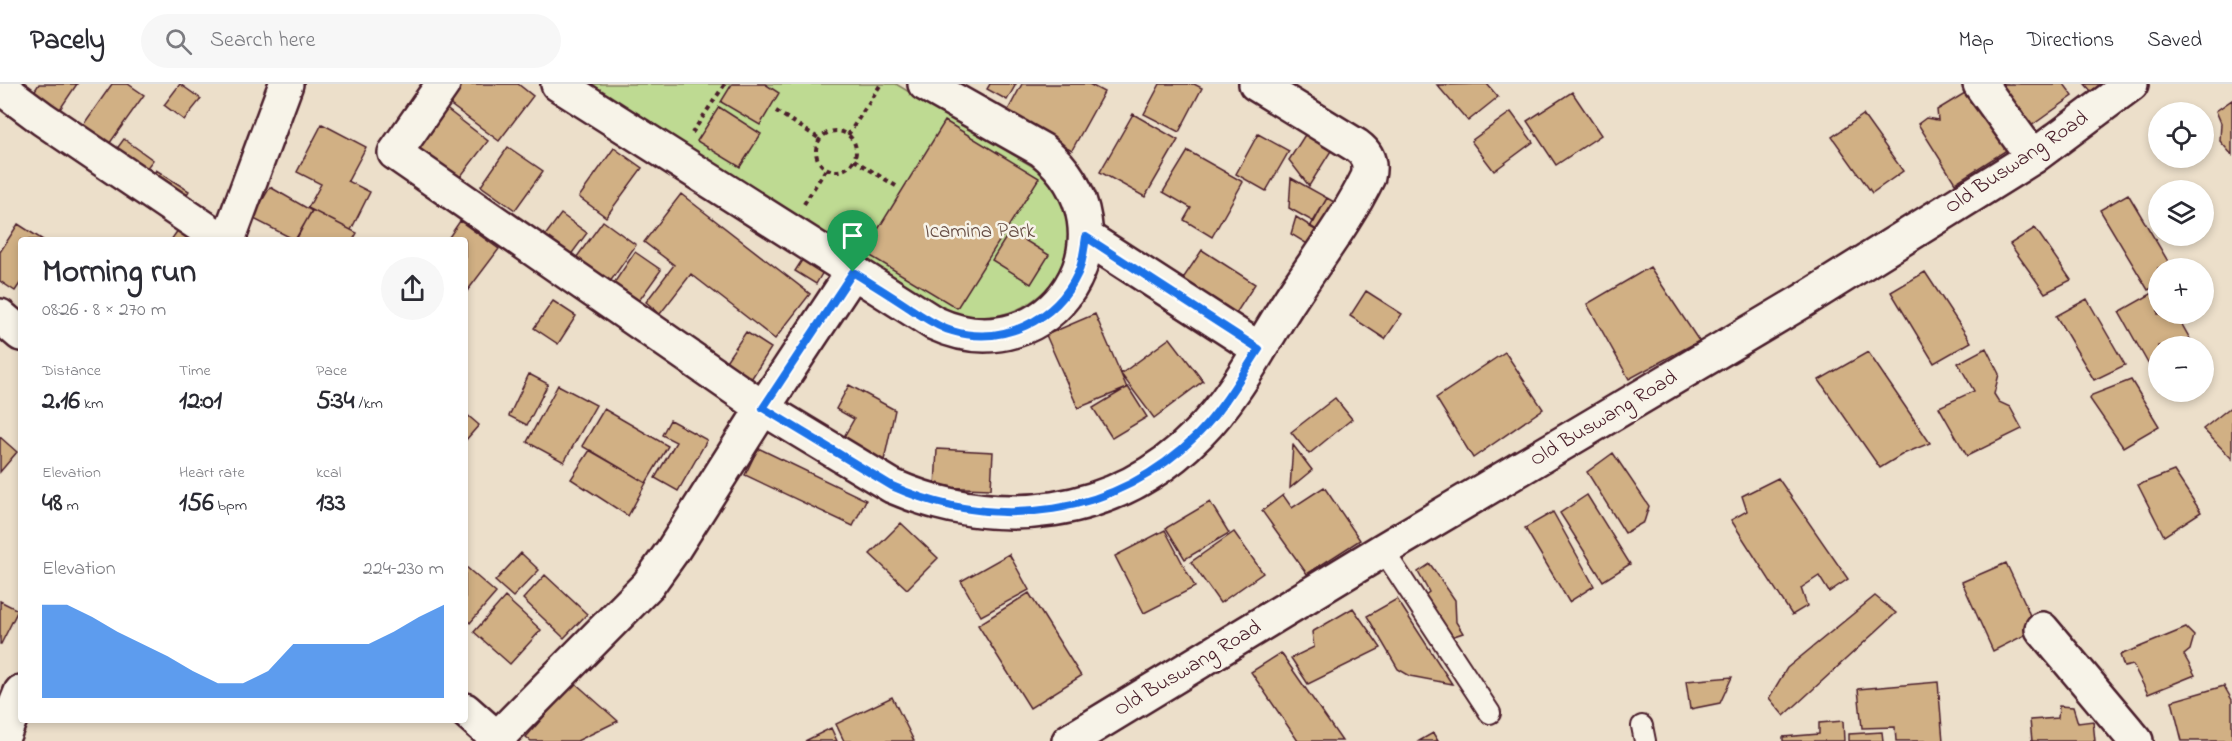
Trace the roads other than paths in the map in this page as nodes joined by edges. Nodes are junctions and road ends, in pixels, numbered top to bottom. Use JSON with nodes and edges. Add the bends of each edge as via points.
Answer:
{"nodes":[{"id":1,"x":286,"y":84,"type":"edge"},
{"id":2,"x":443,"y":84,"type":"edge"},
{"id":3,"x":558,"y":84,"type":"edge"},
{"id":4,"x":925,"y":84,"type":"edge"},
{"id":5,"x":1980,"y":84,"type":"edge"},
{"id":6,"x":2131,"y":84,"type":"edge"},
{"id":7,"x":0,"y":87,"type":"edge"},
{"id":8,"x":1272,"y":87,"type":"edge"},
{"id":9,"x":2032,"y":157,"type":"junction"},
{"id":10,"x":218,"y":237,"type":"edge"},
{"id":11,"x":229,"y":237,"type":"edge"},
{"id":12,"x":1086,"y":237,"type":"junction"},
{"id":13,"x":853,"y":272,"type":"junction"},
{"id":14,"x":0,"y":316,"type":"edge"},
{"id":15,"x":18,"y":331,"type":"edge"},
{"id":16,"x":1259,"y":349,"type":"junction"},
{"id":17,"x":763,"y":408,"type":"junction"},
{"id":18,"x":1383,"y":550,"type":"junction"},
{"id":19,"x":2042,"y":629,"type":"dead end"},
{"id":20,"x":18,"y":699,"type":"edge"},
{"id":21,"x":468,"y":713,"type":"edge"},
{"id":22,"x":1490,"y":713,"type":"dead end"},
{"id":23,"x":498,"y":739,"type":"edge"},
{"id":24,"x":1,"y":741,"type":"edge"},
{"id":25,"x":1069,"y":741,"type":"edge"},
{"id":26,"x":2136,"y":741,"type":"edge"}],
"edges":[{"from":1,"to":11,"type":"street"},
{"from":2,"to":17,"type":"street","via":[[395,153]]},
{"from":3,"to":13,"type":"street"},
{"from":4,"to":12,"type":"street","via":[[1055,161],[1082,204]]},
{"from":5,"to":9,"type":"street"},
{"from":6,"to":9,"type":"street","name":"Old Buswang Road"},
{"from":7,"to":10,"type":"street"},
{"from":8,"to":16,"type":"street","via":[[1362,150],[1370,169],[1333,239]]},
{"from":9,"to":18,"type":"street","name":"Old Buswang Road","via":[[1801,302]]},
{"from":12,"to":13,"type":"street","via":[[1078,272],[1060,301],[1034,323],[1001,334],[950,331]]},
{"from":12,"to":16,"type":"street"},
{"from":13,"to":17,"type":"street"},
{"from":14,"to":15,"type":"street"},
{"from":16,"to":17,"type":"street","via":[[1213,418],[1164,462],[1106,494],[1042,511],[976,511],[912,495]]},
{"from":17,"to":23,"type":"street","via":[[648,585]]},
{"from":18,"to":22,"type":"lane"},
{"from":18,"to":25,"type":"street","name":"Old Buswang Road"},
{"from":19,"to":26,"type":"street"},
{"from":20,"to":24,"type":"street"},
{"from":21,"to":23,"type":"street"}]}
